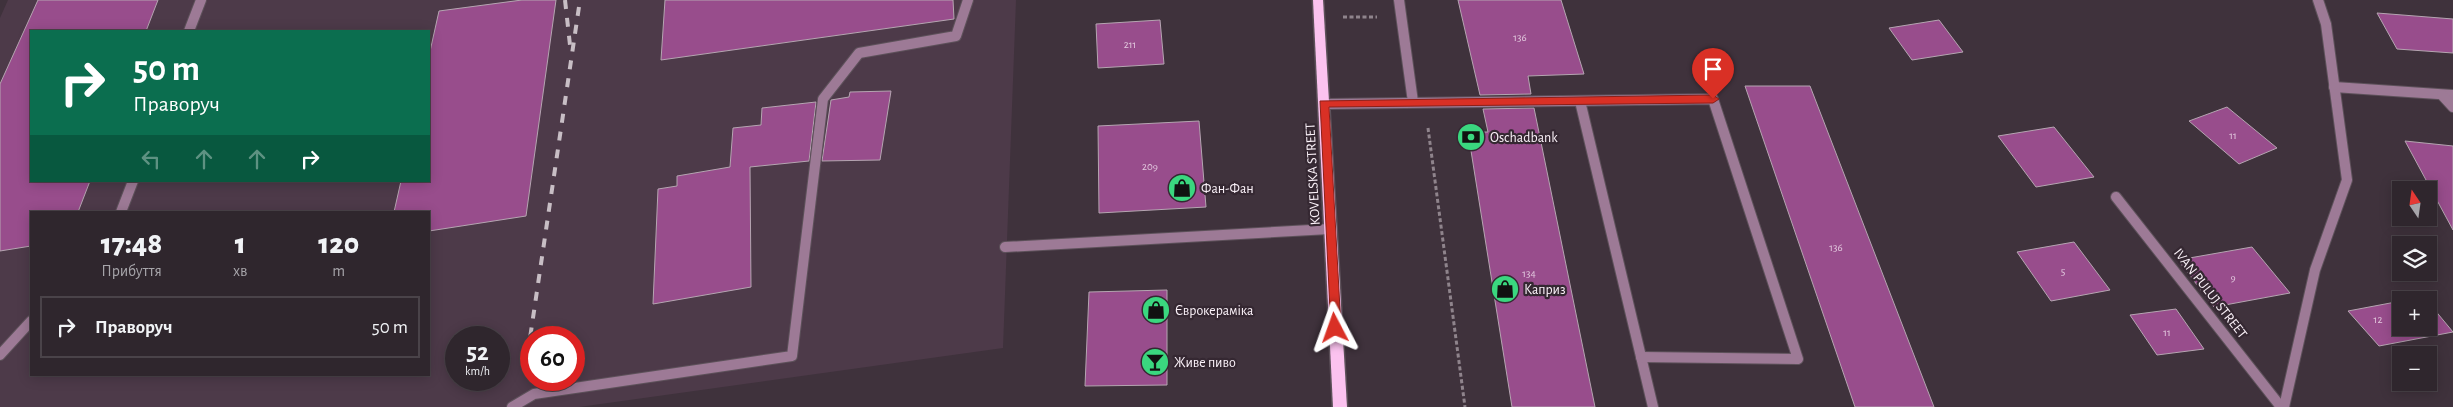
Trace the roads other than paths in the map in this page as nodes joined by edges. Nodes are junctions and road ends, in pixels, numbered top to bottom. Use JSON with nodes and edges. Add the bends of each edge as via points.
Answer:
{"nodes":[{"id":1,"x":201,"y":0,"type":"edge"},
{"id":2,"x":968,"y":0,"type":"edge"},
{"id":3,"x":1318,"y":0,"type":"edge"},
{"id":4,"x":1399,"y":0,"type":"edge"},
{"id":5,"x":2318,"y":0,"type":"edge"},
{"id":6,"x":189,"y":30,"type":"edge"},
{"id":7,"x":2334,"y":87,"type":"junction"},
{"id":8,"x":2442,"y":95,"type":"junction"},
{"id":9,"x":2453,"y":95,"type":"edge"},
{"id":10,"x":1580,"y":100,"type":"junction"},
{"id":11,"x":1413,"y":102,"type":"junction"},
{"id":12,"x":1324,"y":104,"type":"junction"},
{"id":13,"x":2453,"y":107,"type":"edge"},
{"id":14,"x":133,"y":182,"type":"edge"},
{"id":15,"x":2116,"y":197,"type":"dead end"},
{"id":16,"x":121,"y":211,"type":"edge"},
{"id":17,"x":1329,"y":229,"type":"junction"},
{"id":18,"x":1005,"y":246,"type":"dead end"},
{"id":19,"x":30,"y":322,"type":"edge"},
{"id":20,"x":0,"y":354,"type":"edge"},
{"id":21,"x":1641,"y":357,"type":"junction"},
{"id":22,"x":512,"y":407,"type":"edge"},
{"id":23,"x":1340,"y":407,"type":"edge"},
{"id":24,"x":1652,"y":407,"type":"edge"},
{"id":25,"x":2283,"y":407,"type":"edge"}],
"edges":[{"from":1,"to":6,"type":"street"},
{"from":2,"to":22,"type":"street","via":[[956,36],[859,53],[824,99],[792,356],[534,394]]},
{"from":3,"to":12,"type":"main road","name":"KOVELSKA STREET"},
{"from":4,"to":11,"type":"street"},
{"from":5,"to":7,"type":"street","via":[[2326,24]]},
{"from":7,"to":8,"type":"street"},
{"from":7,"to":25,"type":"street","via":[[2347,180],[2315,270]]},
{"from":8,"to":9,"type":"street"},
{"from":8,"to":13,"type":"street"},
{"from":10,"to":11,"type":"street"},
{"from":10,"to":21,"type":"street"},
{"from":10,"to":21,"type":"street","via":[[1713,99],[1798,359]]},
{"from":11,"to":12,"type":"street"},
{"from":12,"to":17,"type":"main road","name":"KOVELSKA STREET"},
{"from":14,"to":16,"type":"street"},
{"from":15,"to":25,"type":"street","name":"IVAN PULUJ STREET"},
{"from":17,"to":18,"type":"street"},
{"from":17,"to":23,"type":"main road","name":"KOVELSKA STREET"},
{"from":19,"to":20,"type":"street"},
{"from":21,"to":24,"type":"street"}]}
